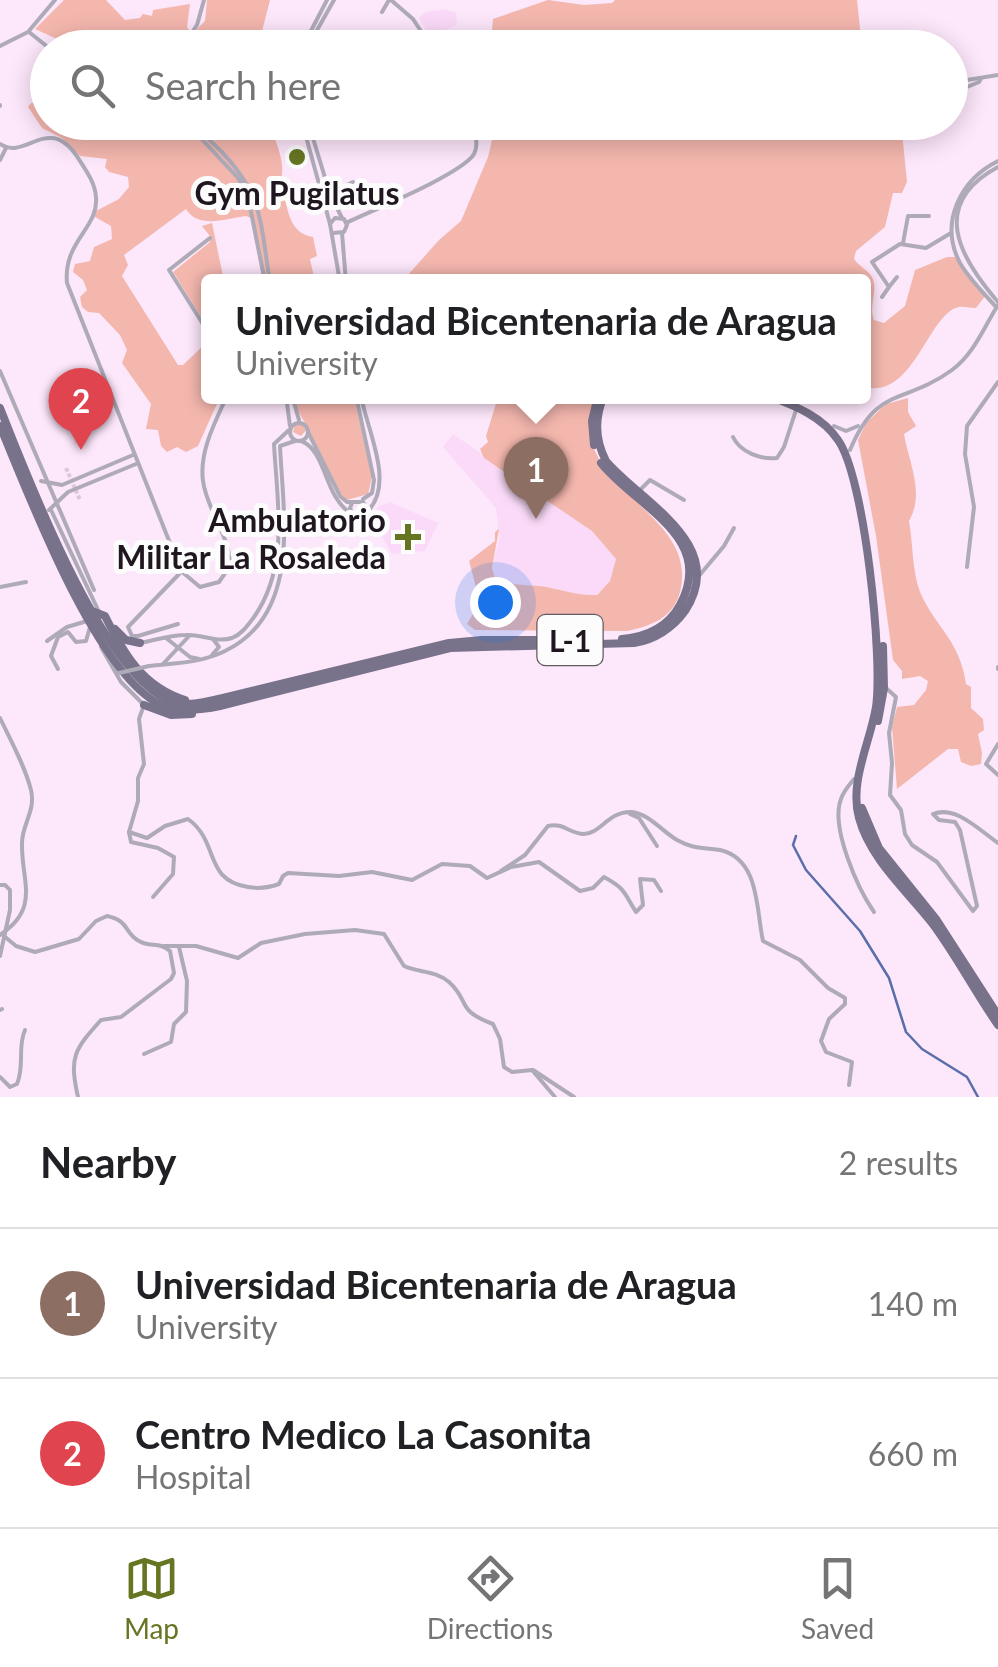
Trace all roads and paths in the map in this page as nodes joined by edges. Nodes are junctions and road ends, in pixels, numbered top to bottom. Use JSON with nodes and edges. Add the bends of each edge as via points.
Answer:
{"nodes":[{"id":1,"x":54,"y":0,"type":"edge"},
{"id":2,"x":204,"y":0,"type":"edge"},
{"id":3,"x":330,"y":0,"type":"edge"},
{"id":4,"x":390,"y":0,"type":"edge"},
{"id":5,"x":382,"y":12,"type":"dead end"},
{"id":6,"x":194,"y":30,"type":"edge"},
{"id":7,"x":314,"y":30,"type":"edge"},
{"id":8,"x":420,"y":30,"type":"edge"},
{"id":9,"x":28,"y":32,"type":"joint"},
{"id":10,"x":0,"y":46,"type":"edge"},
{"id":11,"x":998,"y":75,"type":"edge"},
{"id":12,"x":968,"y":82,"type":"edge"},
{"id":13,"x":37,"y":140,"type":"edge"},
{"id":14,"x":58,"y":140,"type":"edge"},
{"id":15,"x":202,"y":140,"type":"edge"},
{"id":16,"x":207,"y":140,"type":"edge"},
{"id":17,"x":309,"y":140,"type":"edge"},
{"id":18,"x":311,"y":140,"type":"edge"},
{"id":19,"x":476,"y":140,"type":"edge"},
{"id":20,"x":0,"y":144,"type":"edge"},
{"id":21,"x":6,"y":148,"type":"junction"},
{"id":22,"x":0,"y":160,"type":"edge"},
{"id":23,"x":998,"y":164,"type":"edge"},
{"id":24,"x":353,"y":182,"type":"dead end"},
{"id":25,"x":330,"y":194,"type":"junction"},
{"id":26,"x":957,"y":208,"type":"junction"},
{"id":27,"x":929,"y":216,"type":"dead end"},
{"id":28,"x":344,"y":220,"type":"junction"},
{"id":29,"x":330,"y":224,"type":"junction"},
{"id":30,"x":259,"y":231,"type":"junction"},
{"id":31,"x":334,"y":232,"type":"junction"},
{"id":32,"x":951,"y":233,"type":"junction"},
{"id":33,"x":342,"y":234,"type":"junction"},
{"id":34,"x":210,"y":238,"type":"dead end"},
{"id":35,"x":903,"y":243,"type":"junction"},
{"id":36,"x":266,"y":274,"type":"edge"},
{"id":37,"x":342,"y":274,"type":"edge"},
{"id":38,"x":343,"y":274,"type":"edge"},
{"id":39,"x":897,"y":277,"type":"dead end"},
{"id":40,"x":890,"y":286,"type":"junction"},
{"id":41,"x":882,"y":297,"type":"dead end"},
{"id":42,"x":997,"y":305,"type":"edge"},
{"id":43,"x":201,"y":321,"type":"edge"},
{"id":44,"x":0,"y":371,"type":"edge"},
{"id":45,"x":998,"y":382,"type":"edge"},
{"id":46,"x":224,"y":404,"type":"edge"},
{"id":47,"x":289,"y":404,"type":"edge"},
{"id":48,"x":292,"y":404,"type":"edge"},
{"id":49,"x":360,"y":404,"type":"edge"},
{"id":50,"x":361,"y":404,"type":"edge"},
{"id":51,"x":596,"y":404,"type":"edge"},
{"id":52,"x":600,"y":404,"type":"edge"},
{"id":53,"x":790,"y":404,"type":"edge"},
{"id":54,"x":799,"y":404,"type":"edge"},
{"id":55,"x":798,"y":407,"type":"junction"},
{"id":56,"x":0,"y":408,"type":"edge"},
{"id":57,"x":300,"y":422,"type":"junction"},
{"id":58,"x":862,"y":424,"type":"junction"},
{"id":59,"x":0,"y":426,"type":"edge"},
{"id":60,"x":834,"y":426,"type":"junction"},
{"id":61,"x":290,"y":429,"type":"junction"},
{"id":62,"x":308,"y":432,"type":"junction"},
{"id":63,"x":734,"y":437,"type":"dead end"},
{"id":64,"x":298,"y":441,"type":"junction"},
{"id":65,"x":850,"y":450,"type":"junction"},
{"id":66,"x":133,"y":455,"type":"junction"},
{"id":67,"x":137,"y":464,"type":"junction"},
{"id":68,"x":92,"y":473,"type":"junction"},
{"id":69,"x":27,"y":474,"type":"junction"},
{"id":70,"x":95,"y":480,"type":"junction"},
{"id":71,"x":44,"y":482,"type":"junction"},
{"id":72,"x":62,"y":485,"type":"junction"},
{"id":73,"x":68,"y":492,"type":"junction"},
{"id":74,"x":638,"y":492,"type":"junction"},
{"id":75,"x":360,"y":500,"type":"junction"},
{"id":76,"x":684,"y":500,"type":"dead end"},
{"id":77,"x":352,"y":503,"type":"junction"},
{"id":78,"x":56,"y":504,"type":"junction"},
{"id":79,"x":48,"y":511,"type":"junction"},
{"id":80,"x":353,"y":515,"type":"junction"},
{"id":81,"x":364,"y":515,"type":"junction"},
{"id":82,"x":734,"y":528,"type":"dead end"},
{"id":83,"x":967,"y":568,"type":"dead end"},
{"id":84,"x":182,"y":571,"type":"junction"},
{"id":85,"x":695,"y":581,"type":"junction"},
{"id":86,"x":26,"y":582,"type":"dead end"},
{"id":87,"x":0,"y":588,"type":"edge"},
{"id":88,"x":94,"y":590,"type":"dead end"},
{"id":89,"x":75,"y":595,"type":"junction"},
{"id":90,"x":98,"y":613,"type":"junction"},
{"id":91,"x":88,"y":624,"type":"junction"},
{"id":92,"x":178,"y":624,"type":"dead end"},
{"id":93,"x":193,"y":634,"type":"junction"},
{"id":94,"x":166,"y":638,"type":"junction"},
{"id":95,"x":212,"y":638,"type":"junction"},
{"id":96,"x":47,"y":641,"type":"dead end"},
{"id":97,"x":86,"y":641,"type":"junction"},
{"id":98,"x":98,"y":641,"type":"junction"},
{"id":99,"x":140,"y":643,"type":"junction"},
{"id":100,"x":179,"y":648,"type":"junction"},
{"id":101,"x":126,"y":658,"type":"junction"},
{"id":102,"x":208,"y":658,"type":"junction"},
{"id":103,"x":201,"y":659,"type":"junction"},
{"id":104,"x":163,"y":664,"type":"junction"},
{"id":105,"x":58,"y":668,"type":"dead end"},
{"id":106,"x":117,"y":673,"type":"junction"},
{"id":107,"x":884,"y":688,"type":"junction"},
{"id":108,"x":144,"y":705,"type":"junction"},
{"id":109,"x":206,"y":705,"type":"junction"},
{"id":110,"x":0,"y":718,"type":"edge"},
{"id":111,"x":9,"y":738,"type":"junction"},
{"id":112,"x":0,"y":743,"type":"edge"},
{"id":113,"x":998,"y":744,"type":"edge"},
{"id":114,"x":998,"y":775,"type":"edge"},
{"id":115,"x":859,"y":778,"type":"junction"},
{"id":116,"x":625,"y":812,"type":"junction"},
{"id":117,"x":130,"y":832,"type":"junction"},
{"id":118,"x":998,"y":843,"type":"edge"},
{"id":119,"x":657,"y":846,"type":"dead end"},
{"id":120,"x":501,"y":871,"type":"junction"},
{"id":121,"x":0,"y":885,"type":"edge"},
{"id":122,"x":661,"y":891,"type":"dead end"},
{"id":123,"x":153,"y":897,"type":"dead end"},
{"id":124,"x":874,"y":912,"type":"dead end"},
{"id":125,"x":3,"y":935,"type":"edge"},
{"id":126,"x":164,"y":946,"type":"junction"},
{"id":127,"x":179,"y":947,"type":"junction"},
{"id":128,"x":0,"y":956,"type":"edge"},
{"id":129,"x":998,"y":1015,"type":"edge"},
{"id":130,"x":998,"y":1025,"type":"edge"},
{"id":131,"x":25,"y":1030,"type":"dead end"},
{"id":132,"x":144,"y":1054,"type":"dead end"},
{"id":133,"x":532,"y":1070,"type":"junction"},
{"id":134,"x":0,"y":1077,"type":"edge"},
{"id":135,"x":849,"y":1085,"type":"dead end"},
{"id":136,"x":78,"y":1097,"type":"edge"},
{"id":137,"x":555,"y":1097,"type":"edge"},
{"id":138,"x":574,"y":1097,"type":"edge"}],
"edges":[{"from":1,"to":9,"type":"street"},
{"from":2,"to":6,"type":"street"},
{"from":3,"to":7,"type":"street"},
{"from":4,"to":5,"type":"street"},
{"from":4,"to":8,"type":"street"},
{"from":9,"to":10,"type":"street"},
{"from":11,"to":12,"type":"street"},
{"from":13,"to":21,"type":"street"},
{"from":14,"to":66,"type":"street","via":[[76,154],[96,198],[69,253],[67,283]]},
{"from":15,"to":30,"type":"street","via":[[244,188]]},
{"from":16,"to":30,"type":"street","via":[[243,174],[257,203]]},
{"from":17,"to":29,"type":"street"},
{"from":18,"to":25,"type":"street"},
{"from":19,"to":28,"type":"street","via":[[468,160]]},
{"from":20,"to":21,"type":"street"},
{"from":21,"to":22,"type":"street"},
{"from":23,"to":26,"type":"street"},
{"from":24,"to":25,"type":"street"},
{"from":25,"to":28,"type":"street"},
{"from":26,"to":32,"type":"street"},
{"from":26,"to":42,"type":"street","via":[[955,230],[966,262]]},
{"from":27,"to":35,"type":"street","via":[[908,216]]},
{"from":28,"to":29,"type":"street"},
{"from":28,"to":33,"type":"street"},
{"from":29,"to":31,"type":"street"},
{"from":30,"to":36,"type":"street"},
{"from":31,"to":33,"type":"street"},
{"from":31,"to":37,"type":"street"},
{"from":32,"to":35,"type":"street","via":[[926,248]]},
{"from":32,"to":42,"type":"street","via":[[960,264]]},
{"from":33,"to":38,"type":"street"},
{"from":34,"to":43,"type":"street","via":[[169,270]]},
{"from":35,"to":40,"type":"street","via":[[872,262]]},
{"from":39,"to":40,"type":"street"},
{"from":40,"to":41,"type":"street"},
{"from":42,"to":58,"type":"street","via":[[955,368],[880,404]]},
{"from":44,"to":71,"type":"street"},
{"from":45,"to":83,"type":"street","via":[[967,426],[974,507]]},
{"from":46,"to":84,"type":"street","via":[[202,476],[230,566],[210,586],[200,587]]},
{"from":47,"to":61,"type":"street"},
{"from":48,"to":57,"type":"street"},
{"from":49,"to":75,"type":"street","via":[[374,480],[372,493]]},
{"from":50,"to":81,"type":"street","via":[[380,484]]},
{"from":51,"to":109,"type":"main road","number":"L-1","via":[[592,436],[601,463],[686,549],[688,586],[663,624],[622,639],[424,647]]},
{"from":52,"to":74,"type":"main road","number":"L-1","via":[[596,424],[606,462]]},
{"from":53,"to":55,"type":"main road"},
{"from":54,"to":60,"type":"main road"},
{"from":55,"to":63,"type":"street","via":[[777,458],[744,450]]},
{"from":55,"to":115,"type":"main road","via":[[836,435],[852,468],[880,664]]},
{"from":56,"to":69,"type":"main road","number":"L-1"},
{"from":57,"to":61,"type":"street"},
{"from":57,"to":62,"type":"street"},
{"from":58,"to":60,"type":"street"},
{"from":58,"to":65,"type":"street"},
{"from":59,"to":89,"type":"main road","number":"L-1"},
{"from":60,"to":65,"type":"main road"},
{"from":61,"to":64,"type":"street"},
{"from":61,"to":95,"type":"street","via":[[274,444],[272,584],[241,632]]},
{"from":62,"to":64,"type":"street"},
{"from":62,"to":77,"type":"street","via":[[335,489]]},
{"from":64,"to":80,"type":"street","via":[[313,449],[335,501]]},
{"from":64,"to":102,"type":"street","via":[[280,446],[285,513],[278,586],[245,637]]},
{"from":65,"to":107,"type":"main road","via":[[874,572]]},
{"from":66,"to":67,"type":"street"},
{"from":66,"to":68,"type":"street"},
{"from":67,"to":70,"type":"street"},
{"from":67,"to":84,"type":"street"},
{"from":68,"to":70,"type":"street"},
{"from":68,"to":72,"type":"street"},
{"from":69,"to":71,"type":"main road"},
{"from":69,"to":79,"type":"main road","number":"L-1"},
{"from":70,"to":73,"type":"street"},
{"from":71,"to":72,"type":"street"},
{"from":71,"to":78,"type":"street"},
{"from":72,"to":73,"type":"street","via":[[58,493]]},
{"from":73,"to":78,"type":"street"},
{"from":74,"to":76,"type":"street","via":[[650,480]]},
{"from":74,"to":85,"type":"main road","number":"L-1","via":[[686,536]]},
{"from":75,"to":77,"type":"street"},
{"from":75,"to":81,"type":"street"},
{"from":77,"to":80,"type":"street"},
{"from":78,"to":79,"type":"street"},
{"from":78,"to":88,"type":"street"},
{"from":79,"to":90,"type":"main road","number":"L-1"},
{"from":80,"to":81,"type":"street"},
{"from":82,"to":85,"type":"street"},
{"from":84,"to":92,"type":"street","via":[[128,627],[138,636]]},
{"from":85,"to":109,"type":"main road","number":"L-1","via":[[682,616],[642,642],[450,648]]},
{"from":86,"to":87,"type":"street"},
{"from":89,"to":91,"type":"main road"},
{"from":89,"to":109,"type":"main road","number":"L-1","via":[[141,690],[172,708]]},
{"from":90,"to":99,"type":"main road","via":[[126,640]]},
{"from":90,"to":101,"type":"main road","number":"L-1"},
{"from":90,"to":109,"type":"main road","number":"L-1","via":[[122,662],[141,682],[170,701]]},
{"from":91,"to":96,"type":"street","via":[[66,627]]},
{"from":91,"to":97,"type":"street"},
{"from":91,"to":98,"type":"street"},
{"from":93,"to":94,"type":"street"},
{"from":93,"to":95,"type":"street"},
{"from":93,"to":100,"type":"street"},
{"from":94,"to":99,"type":"street"},
{"from":94,"to":100,"type":"street"},
{"from":95,"to":102,"type":"street","via":[[219,647]]},
{"from":97,"to":98,"type":"street"},
{"from":97,"to":105,"type":"street","via":[[76,642],[66,632],[58,638],[50,656]]},
{"from":98,"to":106,"type":"street"},
{"from":99,"to":101,"type":"main road"},
{"from":100,"to":103,"type":"street"},
{"from":100,"to":104,"type":"street"},
{"from":101,"to":109,"type":"main road","number":"L-1","via":[[173,696]]},
{"from":102,"to":103,"type":"street"},
{"from":103,"to":104,"type":"street"},
{"from":104,"to":106,"type":"street","bridge":true},
{"from":106,"to":108,"type":"street"},
{"from":107,"to":118,"type":"street","via":[[896,697],[890,795],[905,834],[937,862],[973,911],[978,906],[960,830],[932,814],[957,814]]},
{"from":107,"to":129,"type":"main road","via":[[860,791],[863,815],[879,848],[936,919]]},
{"from":108,"to":109,"type":"main road","via":[[172,715]]},
{"from":108,"to":117,"type":"street","via":[[144,757]]},
{"from":110,"to":111,"type":"street"},
{"from":111,"to":112,"type":"street"},
{"from":111,"to":125,"type":"street","via":[[33,808],[22,843],[28,894]]},
{"from":113,"to":114,"type":"street","via":[[986,764]]},
{"from":115,"to":124,"type":"street","via":[[839,802],[840,825],[857,885]]},
{"from":115,"to":130,"type":"main road","via":[[856,806],[874,852],[943,938]]},
{"from":116,"to":119,"type":"street","via":[[639,818]]},
{"from":116,"to":120,"type":"street","via":[[583,834],[548,826]]},
{"from":116,"to":135,"type":"street","via":[[644,816],[696,849],[718,850],[744,864],[763,941],[800,960],[845,998],[821,1041],[829,1054],[852,1062]]},
{"from":117,"to":120,"type":"street","via":[[148,838],[188,819],[204,836],[222,878],[258,888],[279,884],[288,873],[372,872],[412,880],[442,864],[470,866],[487,878]]},
{"from":117,"to":123,"type":"street","via":[[131,842],[174,857],[173,874]]},
{"from":120,"to":122,"type":"street","via":[[543,863],[585,892],[604,877],[626,892],[636,912],[643,906],[641,878],[654,880]]},
{"from":121,"to":125,"type":"street","via":[[10,890]]},
{"from":125,"to":126,"type":"street","via":[[34,952],[79,939],[108,916],[125,923],[143,944]]},
{"from":125,"to":128,"type":"street"},
{"from":126,"to":127,"type":"street"},
{"from":126,"to":136,"type":"street","via":[[174,964],[171,979],[121,1018],[101,1020],[74,1053]]},
{"from":127,"to":132,"type":"street","via":[[186,1012],[174,1024],[172,1042]]},
{"from":127,"to":133,"type":"street","via":[[238,958],[261,943],[305,934],[384,934],[404,966],[444,979],[473,1017],[492,1024],[504,1068]]},
{"from":131,"to":134,"type":"street","via":[[18,1084],[10,1087]]},
{"from":133,"to":137,"type":"street"},
{"from":133,"to":138,"type":"street"}]}
